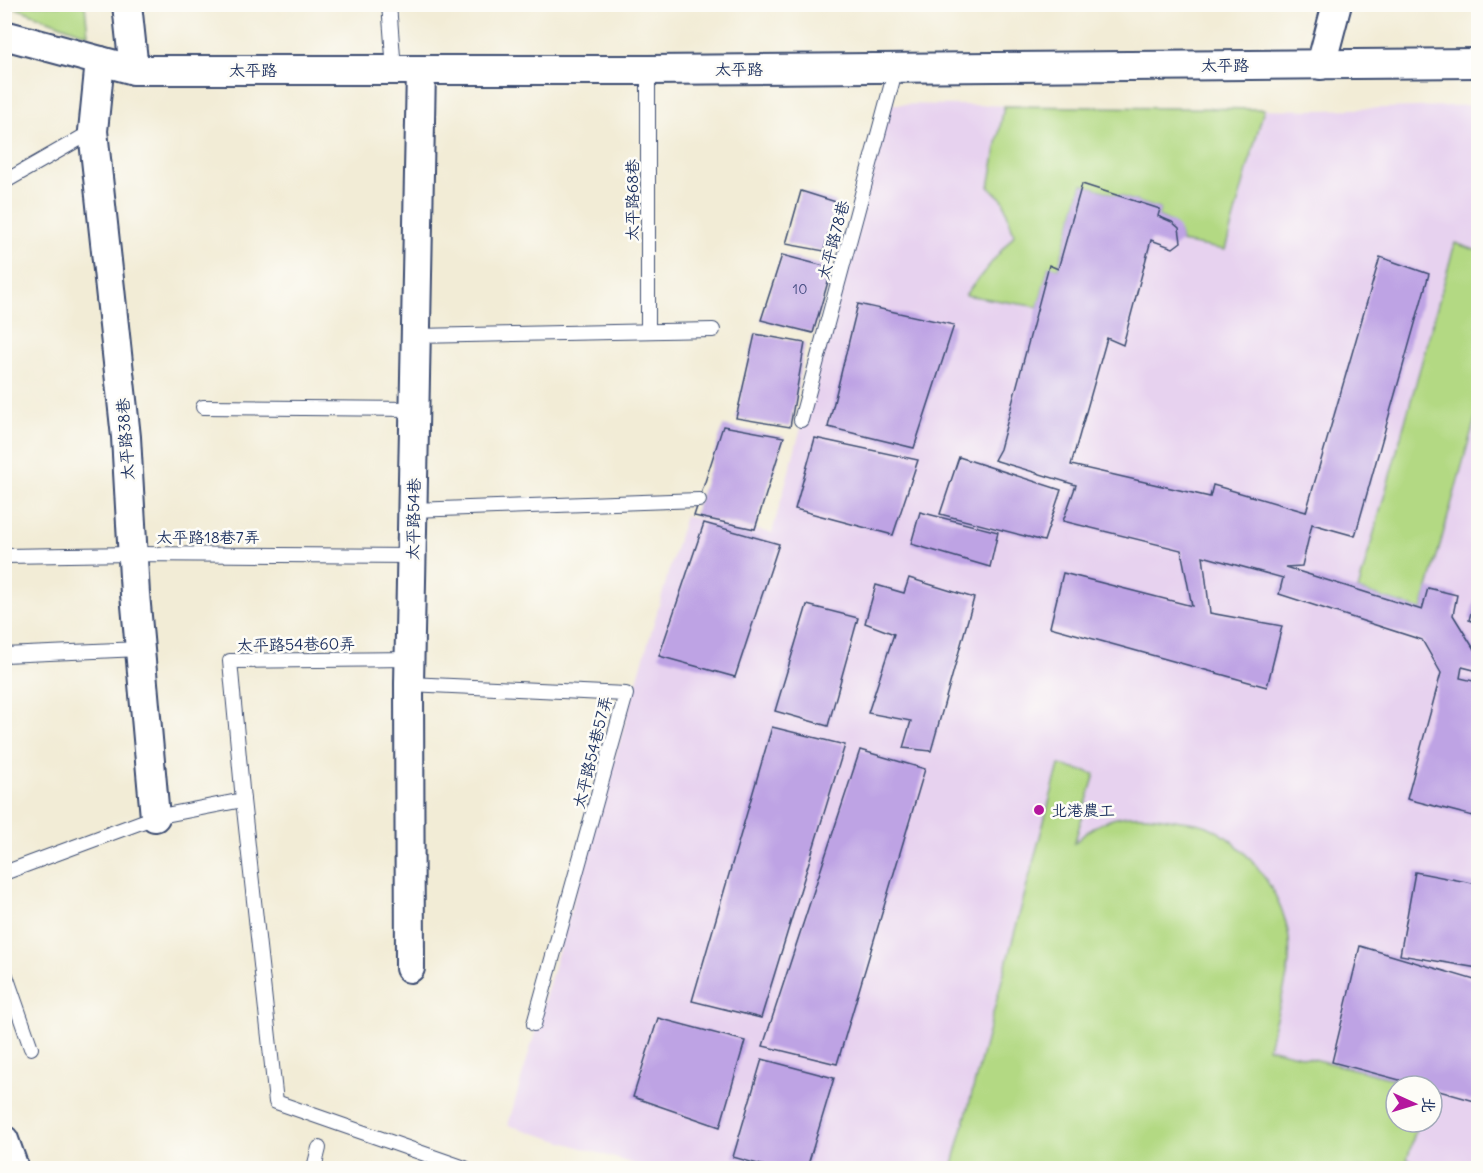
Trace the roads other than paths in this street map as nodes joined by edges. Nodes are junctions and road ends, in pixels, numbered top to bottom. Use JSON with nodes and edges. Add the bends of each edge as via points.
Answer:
{"nodes":[{"id":1,"x":127,"y":4,"type":"edge"},
{"id":2,"x":389,"y":4,"type":"edge"},
{"id":3,"x":1337,"y":4,"type":"edge"},
{"id":4,"x":4,"y":35,"type":"edge"},
{"id":5,"x":100,"y":61,"type":"junction"},
{"id":6,"x":1479,"y":63,"type":"edge"},
{"id":7,"x":1321,"y":65,"type":"junction"},
{"id":8,"x":896,"y":68,"type":"junction"},
{"id":9,"x":134,"y":70,"type":"junction"},
{"id":10,"x":407,"y":70,"type":"junction"},
{"id":11,"x":648,"y":70,"type":"junction"},
{"id":12,"x":93,"y":131,"type":"junction"},
{"id":13,"x":4,"y":182,"type":"edge"},
{"id":14,"x":648,"y":330,"type":"junction"},
{"id":15,"x":713,"y":330,"type":"dead end"},
{"id":16,"x":416,"y":336,"type":"junction"},
{"id":17,"x":203,"y":407,"type":"dead end"},
{"id":18,"x":415,"y":409,"type":"junction"},
{"id":19,"x":801,"y":420,"type":"dead end"},
{"id":20,"x":699,"y":500,"type":"dead end"},
{"id":21,"x":413,"y":510,"type":"junction"},
{"id":22,"x":133,"y":554,"type":"junction"},
{"id":23,"x":4,"y":556,"type":"edge"},
{"id":24,"x":412,"y":556,"type":"junction"},
{"id":25,"x":140,"y":649,"type":"junction"},
{"id":26,"x":4,"y":655,"type":"edge"},
{"id":27,"x":410,"y":671,"type":"junction"},
{"id":28,"x":243,"y":800,"type":"junction"},
{"id":29,"x":155,"y":817,"type":"junction"},
{"id":30,"x":4,"y":873,"type":"edge"},
{"id":31,"x":410,"y":968,"type":"dead end"},
{"id":32,"x":4,"y":970,"type":"edge"},
{"id":33,"x":534,"y":1024,"type":"dead end"},
{"id":34,"x":31,"y":1048,"type":"dead end"},
{"id":35,"x":4,"y":1140,"type":"edge"},
{"id":36,"x":319,"y":1148,"type":"dead end"},
{"id":37,"x":14,"y":1168,"type":"edge"},
{"id":38,"x":314,"y":1168,"type":"edge"},
{"id":39,"x":465,"y":1168,"type":"edge"}],
"edges":[{"from":1,"to":9,"type":"street"},
{"from":2,"to":10,"type":"lane"},
{"from":3,"to":7,"type":"street"},
{"from":4,"to":5,"type":"street","name":"太平路"},
{"from":5,"to":9,"type":"street","name":"太平路"},
{"from":5,"to":12,"type":"street","name":"太平路38巷"},
{"from":6,"to":7,"type":"street","name":"太平路"},
{"from":7,"to":8,"type":"street","name":"太平路"},
{"from":8,"to":11,"type":"street","name":"太平路"},
{"from":8,"to":19,"type":"lane","name":"太平路78巷"},
{"from":9,"to":10,"type":"street","name":"太平路"},
{"from":10,"to":11,"type":"street","name":"太平路"},
{"from":10,"to":16,"type":"street","name":"太平路54巷"},
{"from":11,"to":14,"type":"lane","name":"太平路68巷"},
{"from":12,"to":13,"type":"lane"},
{"from":12,"to":22,"type":"street","name":"太平路38巷","via":[[116,330]]},
{"from":14,"to":15,"type":"lane"},
{"from":14,"to":16,"type":"lane"},
{"from":16,"to":18,"type":"street","name":"太平路54巷"},
{"from":17,"to":18,"type":"lane"},
{"from":18,"to":21,"type":"street","name":"太平路54巷"},
{"from":20,"to":21,"type":"lane"},
{"from":21,"to":24,"type":"street","name":"太平路54巷"},
{"from":22,"to":23,"type":"lane","name":"太平路18巷7弄"},
{"from":22,"to":24,"type":"lane","name":"太平路18巷7弄"},
{"from":22,"to":25,"type":"street","name":"太平路38巷"},
{"from":24,"to":27,"type":"street","name":"太平路54巷"},
{"from":25,"to":26,"type":"lane"},
{"from":25,"to":29,"type":"street","name":"太平路38巷"},
{"from":27,"to":28,"type":"lane","name":"太平路54巷60弄","via":[[230,661]]},
{"from":27,"to":31,"type":"street","name":"太平路54巷"},
{"from":27,"to":33,"type":"lane","name":"太平路54巷57弄","via":[[626,694]]},
{"from":28,"to":29,"type":"lane"},
{"from":28,"to":39,"type":"lane","via":[[276,1102]]},
{"from":29,"to":30,"type":"lane"},
{"from":32,"to":34,"type":"lane"},
{"from":35,"to":37,"type":"street"},
{"from":36,"to":38,"type":"lane"}]}
